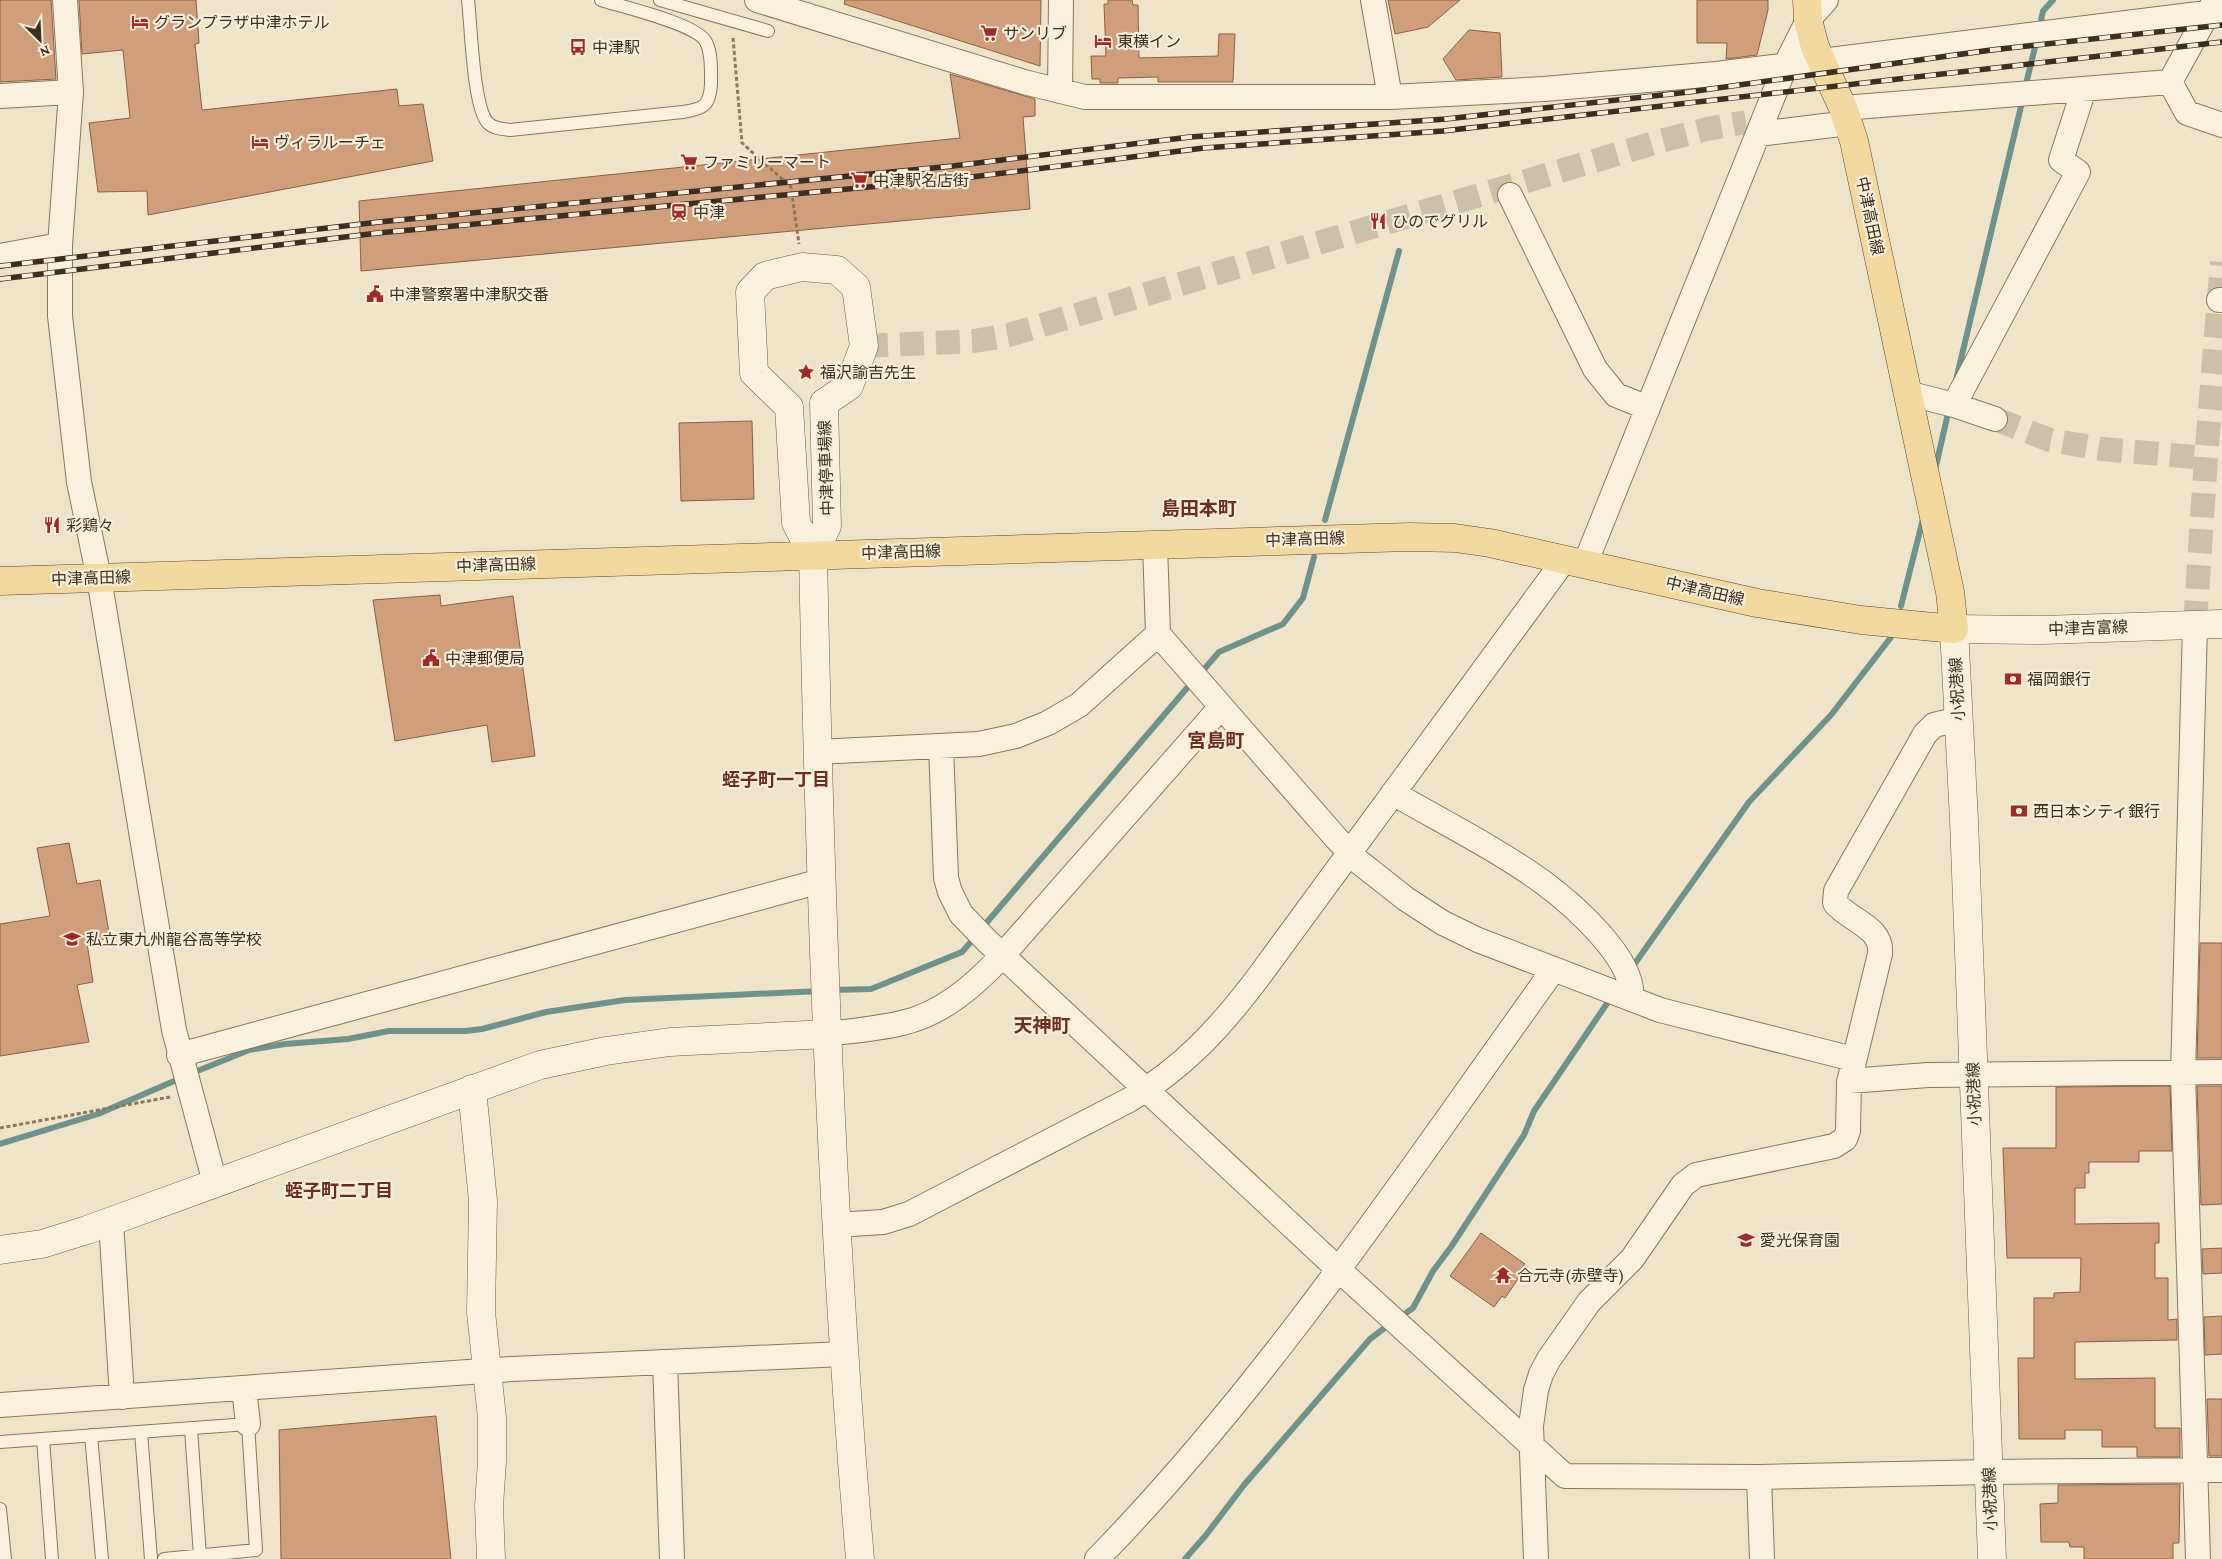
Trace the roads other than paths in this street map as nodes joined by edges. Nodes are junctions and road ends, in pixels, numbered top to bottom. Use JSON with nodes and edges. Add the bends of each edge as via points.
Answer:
{"nodes":[{"id":1,"x":66,"y":0,"type":"edge"},
{"id":2,"x":468,"y":0,"type":"edge"},
{"id":3,"x":601,"y":0,"type":"edge"},
{"id":4,"x":660,"y":0,"type":"edge"},
{"id":5,"x":756,"y":0,"type":"edge"},
{"id":6,"x":1061,"y":0,"type":"edge"},
{"id":7,"x":1373,"y":0,"type":"edge"},
{"id":8,"x":1826,"y":0,"type":"edge"},
{"id":9,"x":2215,"y":8,"type":"edge"},
{"id":10,"x":1807,"y":10,"type":"edge"},
{"id":11,"x":768,"y":31,"type":"dead end"},
{"id":12,"x":1821,"y":60,"type":"junction"},
{"id":13,"x":1786,"y":64,"type":"junction"},
{"id":14,"x":2170,"y":82,"type":"junction"},
{"id":15,"x":2084,"y":89,"type":"junction"},
{"id":16,"x":1060,"y":91,"type":"junction"},
{"id":17,"x":72,"y":92,"type":"junction"},
{"id":18,"x":0,"y":96,"type":"edge"},
{"id":19,"x":1390,"y":97,"type":"junction"},
{"id":20,"x":1846,"y":116,"type":"junction"},
{"id":21,"x":2222,"y":125,"type":"edge"},
{"id":22,"x":1758,"y":134,"type":"junction"},
{"id":23,"x":1510,"y":195,"type":"dead end"},
{"id":24,"x":60,"y":245,"type":"junction"},
{"id":25,"x":0,"y":256,"type":"edge"},
{"id":26,"x":1907,"y":393,"type":"junction"},
{"id":27,"x":1954,"y":405,"type":"junction"},
{"id":28,"x":1648,"y":408,"type":"junction"},
{"id":29,"x":1995,"y":419,"type":"tunnel mouth"},
{"id":30,"x":1155,"y":544,"type":"junction"},
{"id":31,"x":813,"y":555,"type":"junction"},
{"id":32,"x":1575,"y":562,"type":"junction"},
{"id":33,"x":99,"y":578,"type":"junction"},
{"id":34,"x":0,"y":581,"type":"edge"},
{"id":35,"x":2222,"y":624,"type":"edge"},
{"id":36,"x":2195,"y":625,"type":"junction"},
{"id":37,"x":1954,"y":629,"type":"junction"},
{"id":38,"x":1158,"y":634,"type":"junction"},
{"id":39,"x":1221,"y":707,"type":"junction"},
{"id":40,"x":1959,"y":719,"type":"junction"},
{"id":41,"x":941,"y":746,"type":"junction"},
{"id":42,"x":817,"y":752,"type":"junction"},
{"id":43,"x":1393,"y":793,"type":"junction"},
{"id":44,"x":1350,"y":852,"type":"junction"},
{"id":45,"x":821,"y":882,"type":"junction"},
{"id":46,"x":1002,"y":956,"type":"junction"},
{"id":47,"x":1554,"y":969,"type":"junction"},
{"id":48,"x":1631,"y":999,"type":"junction"},
{"id":49,"x":826,"y":1034,"type":"junction"},
{"id":50,"x":180,"y":1059,"type":"junction"},
{"id":51,"x":1851,"y":1070,"type":"junction"},
{"id":52,"x":2222,"y":1072,"type":"edge"},
{"id":53,"x":1974,"y":1074,"type":"junction"},
{"id":54,"x":2183,"y":1074,"type":"junction"},
{"id":55,"x":472,"y":1089,"type":"junction"},
{"id":56,"x":1145,"y":1090,"type":"junction"},
{"id":57,"x":215,"y":1183,"type":"junction"},
{"id":58,"x":111,"y":1221,"type":"junction"},
{"id":59,"x":836,"y":1225,"type":"junction"},
{"id":60,"x":0,"y":1250,"type":"edge"},
{"id":61,"x":1338,"y":1269,"type":"junction"},
{"id":62,"x":844,"y":1354,"type":"junction"},
{"id":63,"x":665,"y":1362,"type":"junction"},
{"id":64,"x":487,"y":1371,"type":"junction"},
{"id":65,"x":244,"y":1388,"type":"junction"},
{"id":66,"x":122,"y":1396,"type":"junction"},
{"id":67,"x":0,"y":1405,"type":"edge"},
{"id":68,"x":248,"y":1424,"type":"junction"},
{"id":69,"x":191,"y":1429,"type":"junction"},
{"id":70,"x":141,"y":1432,"type":"junction"},
{"id":71,"x":91,"y":1435,"type":"junction"},
{"id":72,"x":43,"y":1439,"type":"junction"},
{"id":73,"x":0,"y":1442,"type":"edge"},
{"id":74,"x":1532,"y":1447,"type":"junction"},
{"id":75,"x":2222,"y":1470,"type":"edge"},
{"id":76,"x":1988,"y":1472,"type":"junction"},
{"id":77,"x":2196,"y":1472,"type":"junction"},
{"id":78,"x":1759,"y":1477,"type":"junction"},
{"id":79,"x":0,"y":1508,"type":"edge"},
{"id":80,"x":200,"y":1556,"type":"junction"},
{"id":81,"x":5,"y":1559,"type":"edge"},
{"id":82,"x":52,"y":1559,"type":"edge"},
{"id":83,"x":102,"y":1559,"type":"edge"},
{"id":84,"x":150,"y":1559,"type":"edge"},
{"id":85,"x":164,"y":1559,"type":"edge"},
{"id":86,"x":491,"y":1559,"type":"edge"},
{"id":87,"x":672,"y":1559,"type":"edge"},
{"id":88,"x":860,"y":1559,"type":"edge"},
{"id":89,"x":1097,"y":1559,"type":"edge"},
{"id":90,"x":1536,"y":1559,"type":"edge"},
{"id":91,"x":1762,"y":1559,"type":"edge"},
{"id":92,"x":1992,"y":1559,"type":"edge"},
{"id":93,"x":2198,"y":1559,"type":"edge"}],
"edges":[{"from":1,"to":17,"type":"street"},
{"from":2,"to":3,"type":"lane","via":[[480,104],[488,123],[497,128],[510,130],[703,108],[711,83],[709,51],[702,36],[686,26]]},
{"from":4,"to":11,"type":"lane"},
{"from":5,"to":16,"type":"street"},
{"from":6,"to":16,"type":"street"},
{"from":7,"to":19,"type":"street"},
{"from":8,"to":10,"type":"street"},
{"from":9,"to":12,"type":"street"},
{"from":9,"to":14,"type":"street"},
{"from":10,"to":12,"type":"main road","name":"中津高田線"},
{"from":10,"to":13,"type":"street"},
{"from":12,"to":13,"type":"street"},
{"from":12,"to":20,"type":"main road","name":"中津高田線"},
{"from":13,"to":19,"type":"street","via":[[1544,90]]},
{"from":13,"to":22,"type":"street"},
{"from":14,"to":15,"type":"street"},
{"from":14,"to":21,"type":"street","via":[[2188,113]]},
{"from":15,"to":20,"type":"street"},
{"from":15,"to":27,"type":"street","via":[[2061,160],[2078,172]]},
{"from":16,"to":19,"type":"street","via":[[1085,97]]},
{"from":17,"to":18,"type":"street"},
{"from":17,"to":24,"type":"street"},
{"from":20,"to":22,"type":"street"},
{"from":20,"to":26,"type":"main road","name":"中津高田線"},
{"from":22,"to":28,"type":"street"},
{"from":23,"to":28,"type":"street","via":[[1595,370],[1616,394]]},
{"from":24,"to":25,"type":"street"},
{"from":24,"to":33,"type":"street","via":[[60,316],[66,381],[79,482]]},
{"from":26,"to":27,"type":"street"},
{"from":26,"to":37,"type":"main road","name":"中津高田線","via":[[1950,592]]},
{"from":27,"to":29,"type":"street"},
{"from":28,"to":32,"type":"street"},
{"from":30,"to":31,"type":"main road","name":"中津高田線"},
{"from":30,"to":32,"type":"main road","name":"中津高田線","via":[[1352,537],[1456,538]]},
{"from":30,"to":38,"type":"street"},
{"from":31,"to":31,"type":"street","name":"中津停車場線","via":[[796,523],[789,407],[754,373],[750,292],[766,276],[802,267],[837,270],[856,287],[864,346],[849,386],[824,403],[828,526]]},
{"from":31,"to":33,"type":"main road","name":"中津高田線"},
{"from":31,"to":42,"type":"street"},
{"from":32,"to":37,"type":"main road","name":"中津高田線","via":[[1757,604],[1860,620]]},
{"from":32,"to":43,"type":"street"},
{"from":33,"to":34,"type":"main road","name":"中津高田線"},
{"from":33,"to":50,"type":"street"},
{"from":35,"to":36,"type":"street","name":"中津吉富線"},
{"from":36,"to":37,"type":"street","name":"中津吉富線"},
{"from":36,"to":54,"type":"street"},
{"from":37,"to":40,"type":"street","name":"小祝港線"},
{"from":38,"to":39,"type":"street"},
{"from":38,"to":41,"type":"street","via":[[1064,715],[1024,734],[998,741]]},
{"from":39,"to":44,"type":"street"},
{"from":39,"to":46,"type":"street"},
{"from":40,"to":51,"type":"street","via":[[1934,725],[1925,734],[1836,891],[1835,903],[1844,913],[1872,931],[1880,944]]},
{"from":40,"to":53,"type":"street","name":"小祝港線"},
{"from":41,"to":42,"type":"street"},
{"from":41,"to":46,"type":"street","via":[[944,865],[950,892],[961,914]]},
{"from":42,"to":45,"type":"street"},
{"from":43,"to":44,"type":"street"},
{"from":43,"to":48,"type":"street","via":[[1523,869],[1565,900],[1615,953],[1627,974]]},
{"from":44,"to":47,"type":"street","via":[[1392,888],[1443,923]]},
{"from":44,"to":56,"type":"street","via":[[1221,1024],[1194,1054]]},
{"from":45,"to":49,"type":"street"},
{"from":45,"to":50,"type":"street"},
{"from":46,"to":49,"type":"street","via":[[957,997],[918,1018],[880,1028]]},
{"from":46,"to":56,"type":"street"},
{"from":47,"to":48,"type":"street"},
{"from":47,"to":61,"type":"street"},
{"from":48,"to":51,"type":"street"},
{"from":49,"to":55,"type":"street","via":[[636,1046],[540,1065]]},
{"from":49,"to":59,"type":"street"},
{"from":50,"to":57,"type":"street"},
{"from":51,"to":53,"type":"street"},
{"from":51,"to":74,"type":"street","via":[[1845,1140],[1704,1172],[1683,1185],[1632,1258],[1593,1297],[1549,1359],[1536,1390]]},
{"from":52,"to":54,"type":"street"},
{"from":53,"to":54,"type":"street"},
{"from":53,"to":76,"type":"street","name":"小祝港線"},
{"from":54,"to":77,"type":"street"},
{"from":55,"to":57,"type":"street"},
{"from":55,"to":64,"type":"street","via":[[483,1201],[481,1312]]},
{"from":56,"to":59,"type":"street","via":[[909,1214],[883,1222]]},
{"from":56,"to":61,"type":"street"},
{"from":57,"to":58,"type":"street"},
{"from":58,"to":60,"type":"street","via":[[42,1244]]},
{"from":58,"to":66,"type":"street"},
{"from":59,"to":62,"type":"street"},
{"from":61,"to":74,"type":"street"},
{"from":61,"to":89,"type":"street","via":[[1204,1440]]},
{"from":62,"to":63,"type":"street"},
{"from":62,"to":88,"type":"street"},
{"from":63,"to":64,"type":"street"},
{"from":63,"to":87,"type":"street"},
{"from":64,"to":65,"type":"street"},
{"from":64,"to":86,"type":"street","via":[[492,1441]]},
{"from":65,"to":66,"type":"street"},
{"from":65,"to":68,"type":"street"},
{"from":66,"to":67,"type":"street"},
{"from":68,"to":69,"type":"lane"},
{"from":68,"to":80,"type":"lane","via":[[256,1550]]},
{"from":69,"to":70,"type":"lane"},
{"from":69,"to":80,"type":"lane"},
{"from":70,"to":71,"type":"lane"},
{"from":70,"to":84,"type":"lane"},
{"from":71,"to":72,"type":"lane"},
{"from":71,"to":83,"type":"lane"},
{"from":72,"to":73,"type":"lane"},
{"from":72,"to":82,"type":"lane"},
{"from":74,"to":78,"type":"street","via":[[1564,1476]]},
{"from":74,"to":90,"type":"street"},
{"from":75,"to":77,"type":"street"},
{"from":76,"to":77,"type":"street"},
{"from":76,"to":78,"type":"street"},
{"from":76,"to":92,"type":"street","name":"小祝港線"},
{"from":77,"to":93,"type":"street"},
{"from":78,"to":91,"type":"street"},
{"from":79,"to":81,"type":"lane"},
{"from":80,"to":85,"type":"lane"}]}
